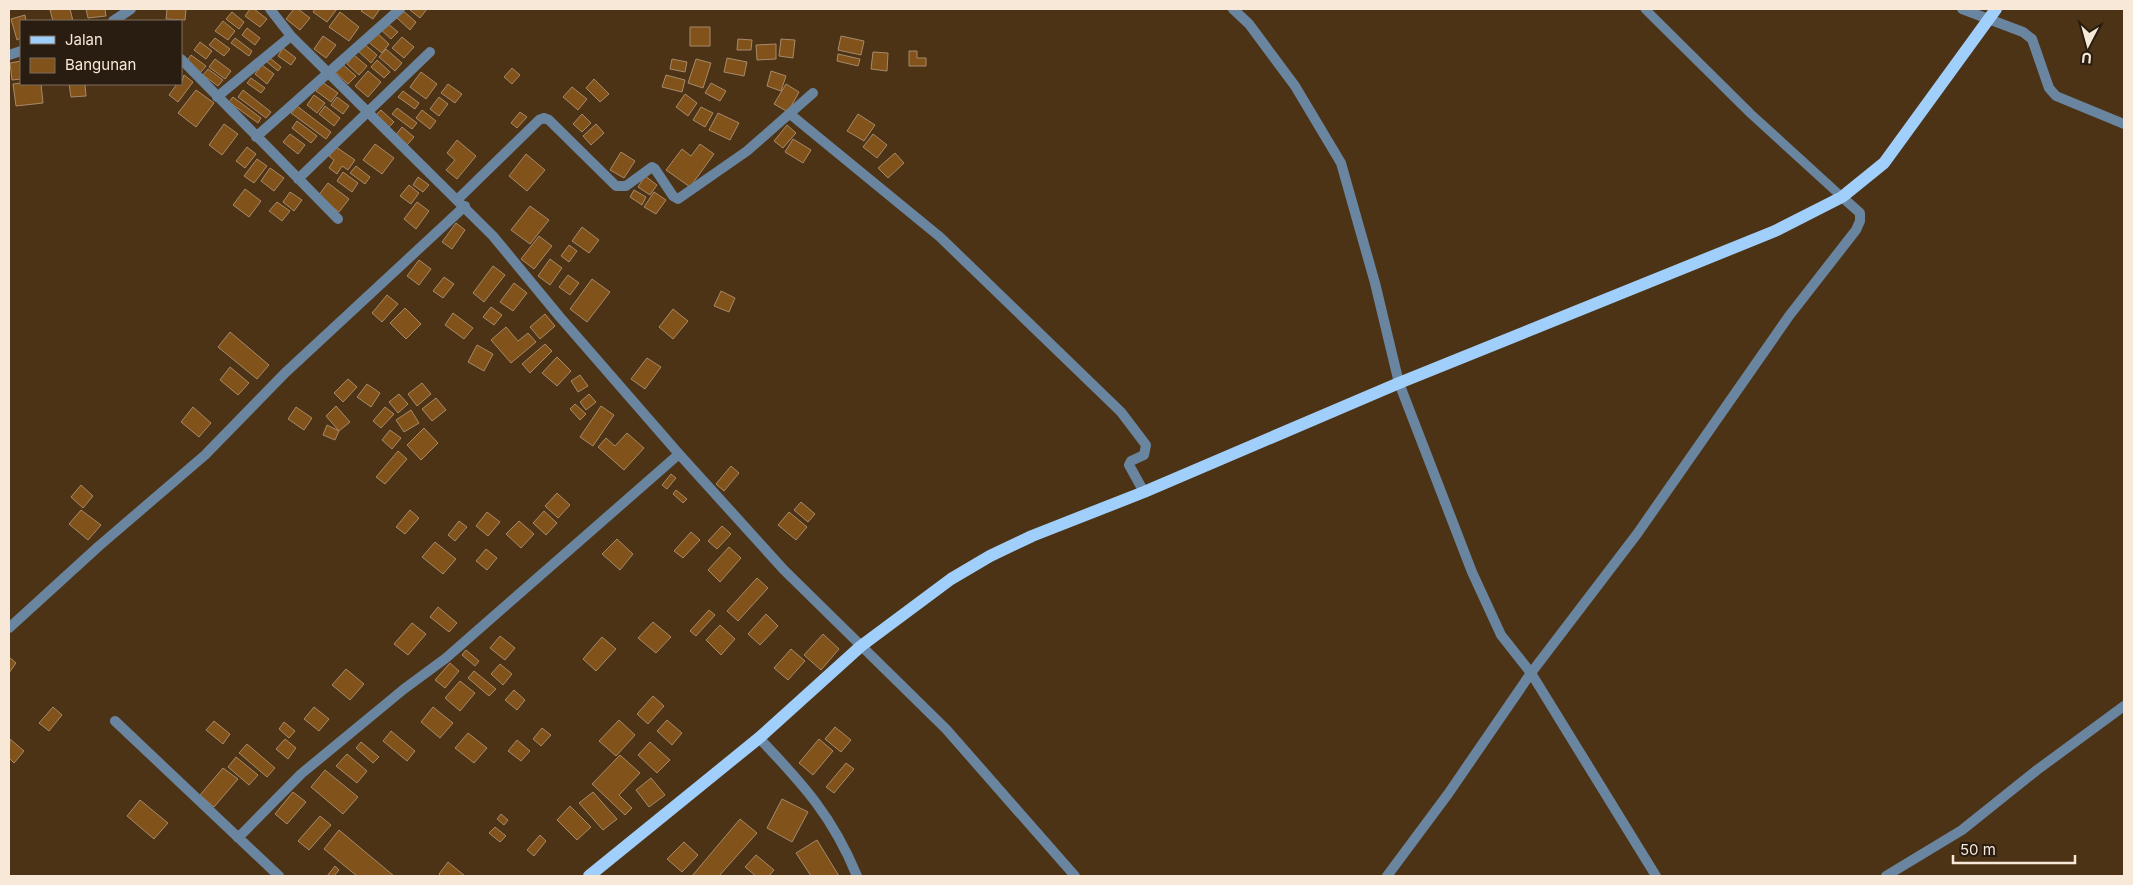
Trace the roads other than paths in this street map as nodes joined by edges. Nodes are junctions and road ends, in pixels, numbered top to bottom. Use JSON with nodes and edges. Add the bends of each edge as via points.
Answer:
{"nodes":[{"id":1,"x":131,"y":9,"type":"edge"},
{"id":2,"x":270,"y":9,"type":"edge"},
{"id":3,"x":400,"y":9,"type":"edge"},
{"id":4,"x":1234,"y":9,"type":"edge"},
{"id":5,"x":1645,"y":9,"type":"edge"},
{"id":6,"x":1962,"y":9,"type":"edge"},
{"id":7,"x":1993,"y":14,"type":"edge"},
{"id":8,"x":114,"y":20,"type":"edge"},
{"id":9,"x":291,"y":36,"type":"junction"},
{"id":10,"x":430,"y":52,"type":"dead end"},
{"id":11,"x":182,"y":60,"type":"edge"},
{"id":12,"x":328,"y":74,"type":"junction"},
{"id":13,"x":813,"y":93,"type":"dead end"},
{"id":14,"x":217,"y":97,"type":"junction"},
{"id":15,"x":368,"y":113,"type":"junction"},
{"id":16,"x":790,"y":114,"type":"junction"},
{"id":17,"x":2124,"y":124,"type":"edge"},
{"id":18,"x":256,"y":137,"type":"junction"},
{"id":19,"x":298,"y":179,"type":"junction"},
{"id":20,"x":1842,"y":197,"type":"junction"},
{"id":21,"x":461,"y":203,"type":"junction"},
{"id":22,"x":338,"y":219,"type":"dead end"},
{"id":23,"x":1400,"y":384,"type":"junction"},
{"id":24,"x":679,"y":454,"type":"junction"},
{"id":25,"x":1144,"y":492,"type":"junction"},
{"id":26,"x":9,"y":628,"type":"edge"},
{"id":27,"x":861,"y":646,"type":"junction"},
{"id":28,"x":1531,"y":673,"type":"junction"},
{"id":29,"x":2124,"y":706,"type":"edge"},
{"id":30,"x":115,"y":722,"type":"dead end"},
{"id":31,"x":760,"y":738,"type":"junction"},
{"id":32,"x":238,"y":838,"type":"junction"},
{"id":33,"x":279,"y":876,"type":"edge"},
{"id":34,"x":589,"y":876,"type":"edge"},
{"id":35,"x":858,"y":876,"type":"edge"},
{"id":36,"x":1074,"y":876,"type":"edge"},
{"id":37,"x":1387,"y":876,"type":"edge"},
{"id":38,"x":1656,"y":876,"type":"edge"},
{"id":39,"x":1886,"y":876,"type":"edge"}],
"edges":[{"from":1,"to":8,"type":"street"},
{"from":2,"to":9,"type":"street"},
{"from":3,"to":12,"type":"street"},
{"from":4,"to":23,"type":"street","via":[[1295,86],[1341,163]]},
{"from":5,"to":20,"type":"lane","via":[[1751,114]]},
{"from":6,"to":7,"type":"street"},
{"from":7,"to":17,"type":"street","via":[[2032,39],[2049,88],[2056,96]]},
{"from":7,"to":20,"type":"main road","via":[[1884,163]]},
{"from":9,"to":12,"type":"street"},
{"from":9,"to":14,"type":"street"},
{"from":10,"to":15,"type":"street"},
{"from":11,"to":14,"type":"street"},
{"from":12,"to":15,"type":"street"},
{"from":12,"to":18,"type":"street"},
{"from":13,"to":16,"type":"street"},
{"from":14,"to":18,"type":"street"},
{"from":15,"to":19,"type":"street"},
{"from":15,"to":21,"type":"street"},
{"from":16,"to":21,"type":"street","via":[[748,151],[678,199],[652,167],[626,186],[616,186],[549,120],[541,119]]},
{"from":16,"to":25,"type":"street","via":[[940,237],[1121,412],[1146,446],[1144,455],[1129,465]]},
{"from":18,"to":19,"type":"street"},
{"from":19,"to":22,"type":"street"},
{"from":20,"to":23,"type":"main road","via":[[1775,231]]},
{"from":20,"to":28,"type":"street","via":[[1860,213],[1856,230],[1789,316],[1637,534]]},
{"from":21,"to":24,"type":"street"},
{"from":21,"to":26,"type":"street","via":[[205,455]]},
{"from":23,"to":25,"type":"main road"},
{"from":23,"to":28,"type":"street","via":[[1472,572],[1500,635]]},
{"from":24,"to":27,"type":"street","via":[[784,570]]},
{"from":24,"to":32,"type":"street","via":[[446,658],[301,774]]},
{"from":25,"to":27,"type":"main road","via":[[990,556],[951,578]]},
{"from":27,"to":31,"type":"main road"},
{"from":27,"to":36,"type":"street","via":[[946,730]]},
{"from":28,"to":37,"type":"street"},
{"from":28,"to":38,"type":"street"},
{"from":29,"to":39,"type":"street","via":[[2036,770],[1962,830]]},
{"from":30,"to":32,"type":"street"},
{"from":31,"to":34,"type":"main road"},
{"from":31,"to":35,"type":"street","via":[[798,778],[829,819]]},
{"from":32,"to":33,"type":"street"}]}
